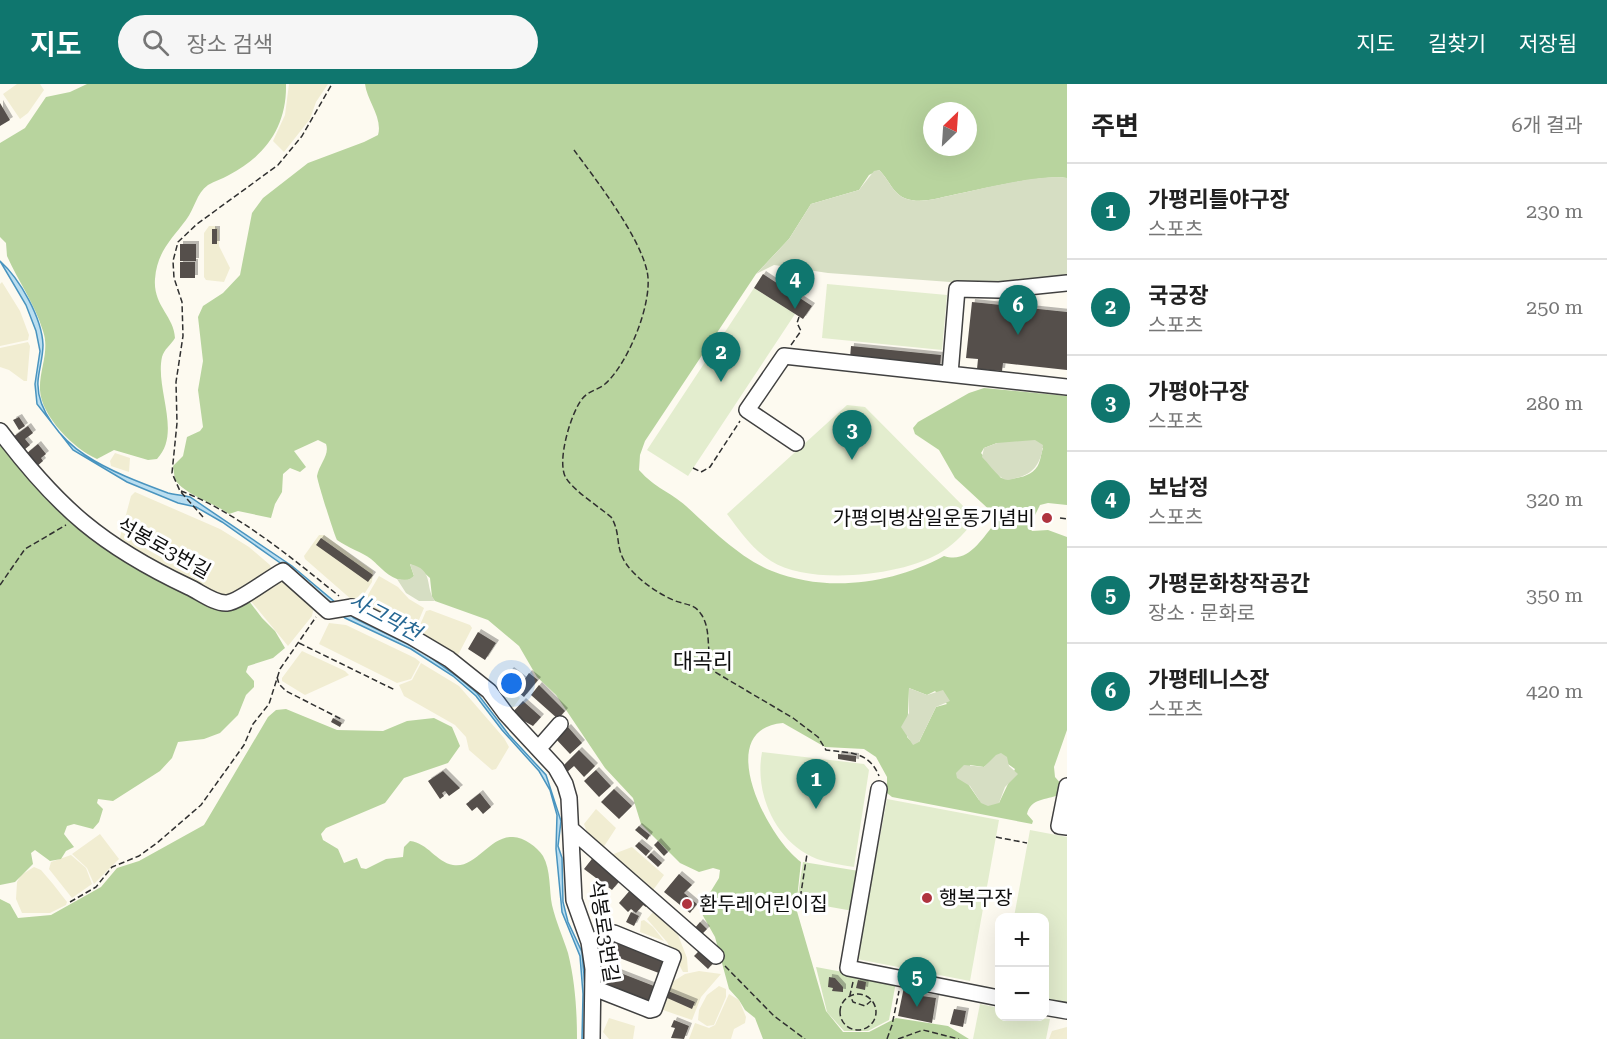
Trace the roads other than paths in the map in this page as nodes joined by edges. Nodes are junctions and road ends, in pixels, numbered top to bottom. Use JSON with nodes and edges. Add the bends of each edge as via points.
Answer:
{"nodes":[{"id":1,"x":1067,"y":283,"type":"edge"},
{"id":2,"x":950,"y":374,"type":"junction"},
{"id":3,"x":1067,"y":387,"type":"edge"},
{"id":4,"x":0,"y":431,"type":"edge"},
{"id":5,"x":796,"y":443,"type":"dead end"},
{"id":6,"x":560,"y":724,"type":"dead end"},
{"id":7,"x":539,"y":748,"type":"junction"},
{"id":8,"x":1067,"y":786,"type":"edge"},
{"id":9,"x":879,"y":789,"type":"road end"},
{"id":10,"x":1067,"y":827,"type":"edge"},
{"id":11,"x":572,"y":830,"type":"junction"},
{"id":12,"x":589,"y":942,"type":"junction"},
{"id":13,"x":716,"y":956,"type":"road end"},
{"id":14,"x":594,"y":988,"type":"junction"},
{"id":15,"x":995,"y":997,"type":"edge"},
{"id":16,"x":1049,"y":1008,"type":"edge"},
{"id":17,"x":1067,"y":1011,"type":"edge"},
{"id":18,"x":592,"y":1039,"type":"edge"}],
"edges":[{"from":1,"to":2,"type":"street","via":[[999,290],[957,289]]},
{"from":2,"to":3,"type":"street"},
{"from":2,"to":5,"type":"street","via":[[784,356],[747,410]]},
{"from":4,"to":7,"type":"street","name":"석봉로3번길","via":[[75,518],[123,554],[222,603],[238,600],[283,571],[328,611],[352,607],[449,660],[489,691]]},
{"from":6,"to":7,"type":"street"},
{"from":7,"to":11,"type":"street","name":"석봉로3번길","via":[[565,784]]},
{"from":8,"to":10,"type":"street","via":[[1059,826]]},
{"from":9,"to":15,"type":"street","via":[[852,968]]},
{"from":11,"to":12,"type":"street","name":"석봉로3번길","via":[[574,900]]},
{"from":11,"to":13,"type":"street","name":"석봉로3번길"},
{"from":12,"to":14,"type":"street","name":"석봉로3번길"},
{"from":12,"to":14,"type":"street","via":[[614,933],[673,957],[654,1009]]},
{"from":14,"to":18,"type":"street","name":"석봉로3번길"},
{"from":16,"to":17,"type":"street"}]}
